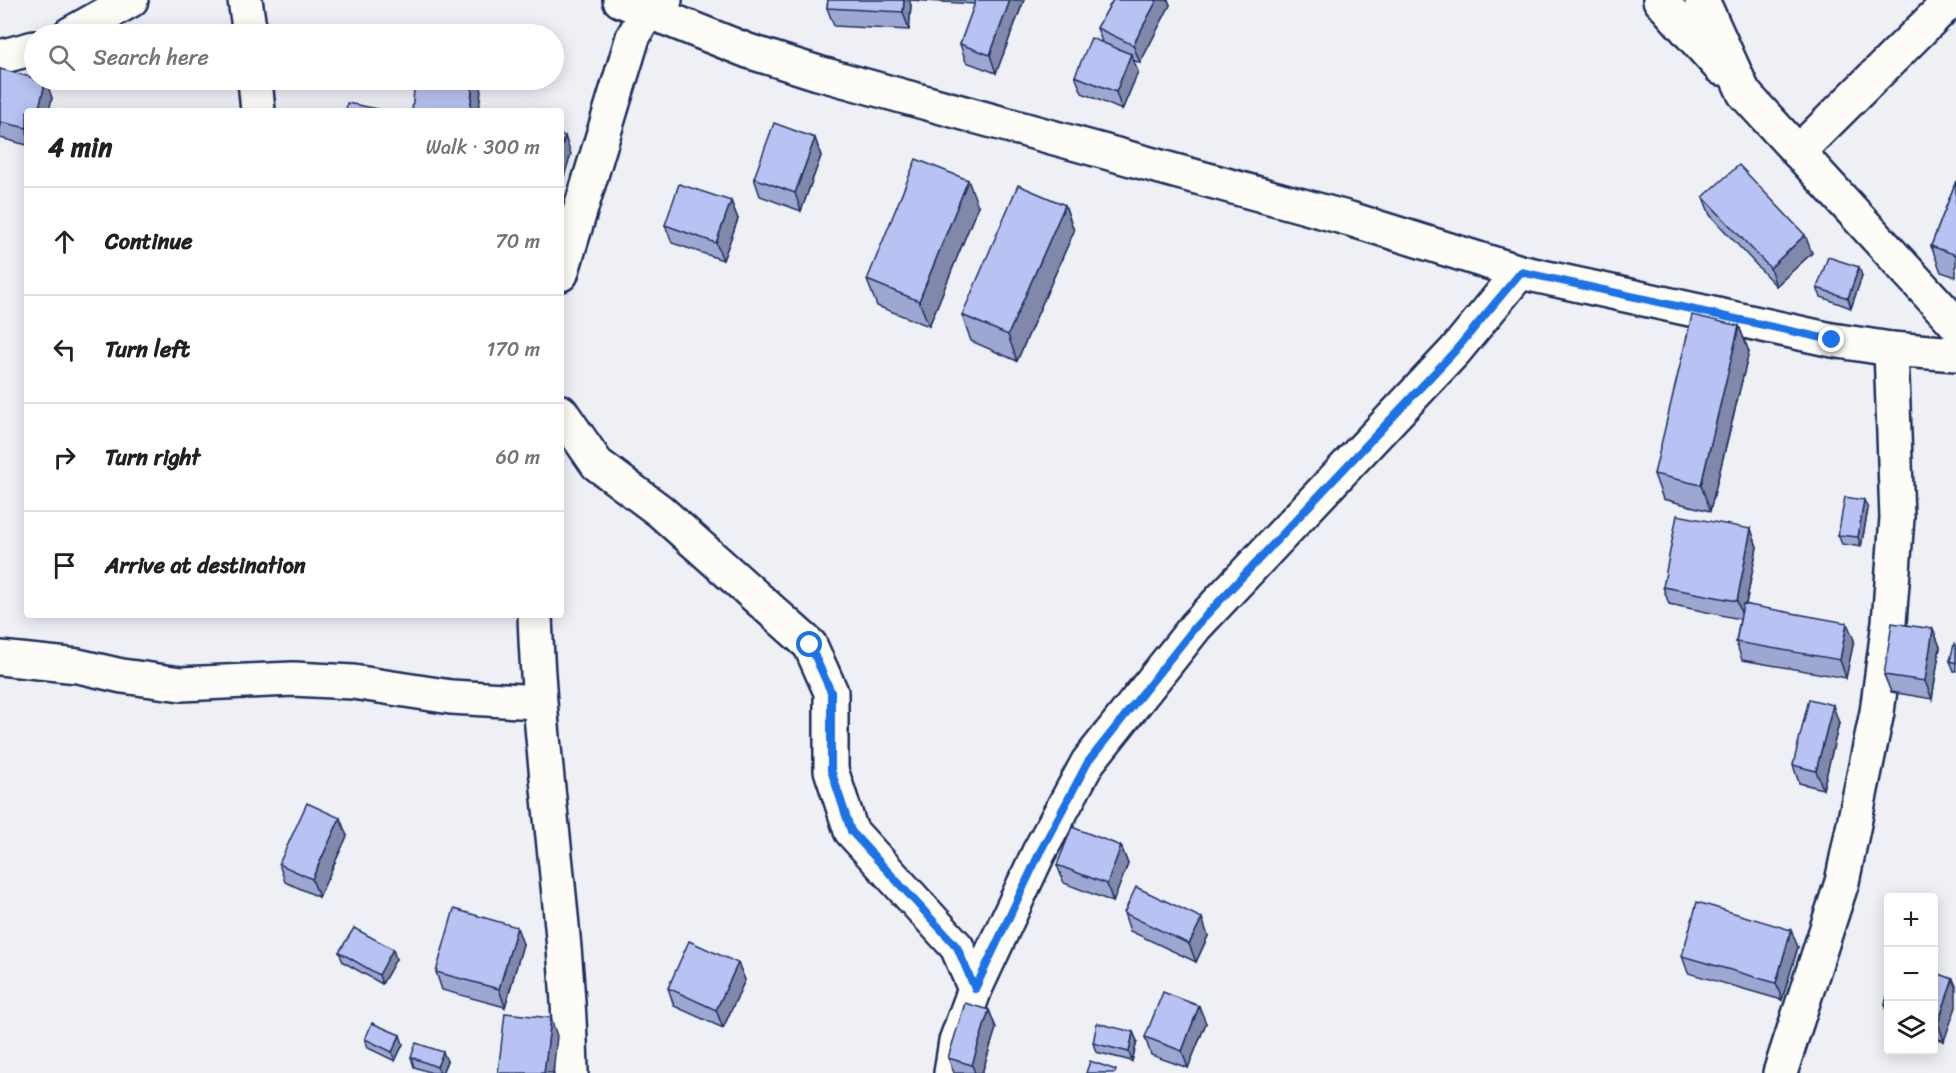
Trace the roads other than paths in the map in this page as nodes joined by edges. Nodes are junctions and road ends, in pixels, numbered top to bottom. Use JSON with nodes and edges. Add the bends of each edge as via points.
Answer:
{"nodes":[{"id":1,"x":131,"y":0,"type":"edge"},
{"id":2,"x":245,"y":0,"type":"edge"},
{"id":3,"x":1660,"y":0,"type":"edge"},
{"id":4,"x":1702,"y":0,"type":"edge"},
{"id":5,"x":1951,"y":0,"type":"edge"},
{"id":6,"x":644,"y":4,"type":"edge"},
{"id":7,"x":88,"y":24,"type":"edge"},
{"id":8,"x":249,"y":24,"type":"edge"},
{"id":9,"x":24,"y":51,"type":"edge"},
{"id":10,"x":0,"y":57,"type":"edge"},
{"id":11,"x":256,"y":90,"type":"edge"},
{"id":12,"x":1744,"y":93,"type":"junction"},
{"id":13,"x":258,"y":108,"type":"edge"},
{"id":14,"x":1798,"y":152,"type":"junction"},
{"id":15,"x":564,"y":264,"type":"edge"},
{"id":16,"x":1521,"y":272,"type":"junction"},
{"id":17,"x":1956,"y":324,"type":"edge"},
{"id":18,"x":1891,"y":349,"type":"junction"},
{"id":19,"x":1956,"y":354,"type":"edge"},
{"id":20,"x":564,"y":416,"type":"edge"},
{"id":21,"x":535,"y":618,"type":"edge"},
{"id":22,"x":0,"y":658,"type":"edge"},
{"id":23,"x":538,"y":702,"type":"junction"},
{"id":24,"x":975,"y":989,"type":"junction"},
{"id":25,"x":571,"y":1073,"type":"edge"},
{"id":26,"x":951,"y":1073,"type":"edge"},
{"id":27,"x":1780,"y":1073,"type":"edge"}],
"edges":[{"from":1,"to":7,"type":"street"},
{"from":2,"to":8,"type":"street"},
{"from":3,"to":12,"type":"street"},
{"from":4,"to":12,"type":"street"},
{"from":5,"to":14,"type":"street"},
{"from":6,"to":15,"type":"street"},
{"from":6,"to":16,"type":"street","via":[[748,51],[818,73],[1350,219]]},
{"from":9,"to":10,"type":"street"},
{"from":11,"to":13,"type":"street"},
{"from":12,"to":14,"type":"street"},
{"from":14,"to":17,"type":"street"},
{"from":16,"to":18,"type":"street","via":[[1832,340]]},
{"from":16,"to":24,"type":"street","via":[[1455,351],[1196,626],[1088,762]]},
{"from":18,"to":19,"type":"street"},
{"from":18,"to":27,"type":"street","via":[[1897,518],[1890,622],[1877,712],[1842,882]]},
{"from":20,"to":24,"type":"street","via":[[597,464],[660,511],[810,645],[831,692],[831,770],[851,831],[957,947]]},
{"from":21,"to":23,"type":"street"},
{"from":22,"to":23,"type":"street","via":[[78,666],[181,684],[353,682],[451,697]]},
{"from":23,"to":25,"type":"street","via":[[568,972]]},
{"from":24,"to":26,"type":"street","via":[[956,1041]]}]}
